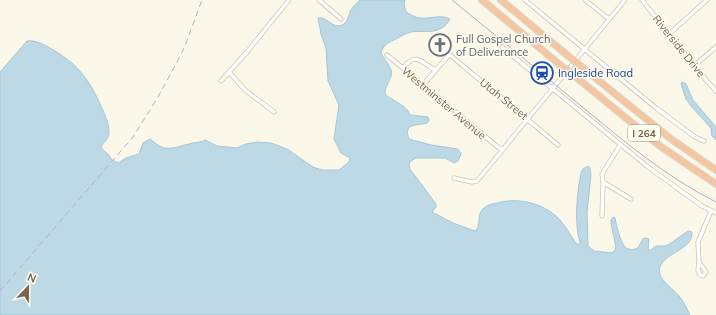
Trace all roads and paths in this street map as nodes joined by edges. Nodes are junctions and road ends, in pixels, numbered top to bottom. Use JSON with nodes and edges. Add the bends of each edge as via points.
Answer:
{"nodes":[{"id":1,"x":289,"y":0,"type":"edge"},
{"id":2,"x":319,"y":0,"type":"edge"},
{"id":3,"x":482,"y":0,"type":"edge"},
{"id":4,"x":501,"y":0,"type":"edge"},
{"id":5,"x":525,"y":0,"type":"edge"},
{"id":6,"x":585,"y":0,"type":"edge"},
{"id":7,"x":625,"y":0,"type":"edge"},
{"id":8,"x":642,"y":0,"type":"edge"},
{"id":9,"x":707,"y":0,"type":"edge"},
{"id":10,"x":342,"y":19,"type":"dead end"},
{"id":11,"x":609,"y":20,"type":"junction"},
{"id":12,"x":669,"y":34,"type":"junction"},
{"id":13,"x":502,"y":47,"type":"dead end"},
{"id":14,"x":716,"y":47,"type":"edge"},
{"id":15,"x":585,"y":50,"type":"junction"},
{"id":16,"x":387,"y":55,"type":"dead end"},
{"id":17,"x":694,"y":66,"type":"junction"},
{"id":18,"x":403,"y":68,"type":"junction"},
{"id":19,"x":437,"y":69,"type":"junction"},
{"id":20,"x":229,"y":72,"type":"junction"},
{"id":21,"x":221,"y":81,"type":"dead end"},
{"id":22,"x":423,"y":85,"type":"junction"},
{"id":23,"x":553,"y":88,"type":"junction"},
{"id":24,"x":716,"y":91,"type":"edge"},
{"id":25,"x":274,"y":112,"type":"dead end"},
{"id":26,"x":528,"y":119,"type":"junction"},
{"id":27,"x":704,"y":141,"type":"dead end"},
{"id":28,"x":558,"y":145,"type":"dead end"},
{"id":29,"x":620,"y":145,"type":"junction"},
{"id":30,"x":502,"y":149,"type":"junction"},
{"id":31,"x":716,"y":170,"type":"edge"},
{"id":32,"x":454,"y":178,"type":"dead end"},
{"id":33,"x":603,"y":182,"type":"junction"},
{"id":34,"x":716,"y":184,"type":"edge"},
{"id":35,"x":632,"y":199,"type":"dead end"},
{"id":36,"x":711,"y":211,"type":"junction"},
{"id":37,"x":716,"y":213,"type":"edge"},
{"id":38,"x":602,"y":216,"type":"dead end"},
{"id":39,"x":699,"y":262,"type":"dead end"}],
"edges":[{"from":1,"to":20,"type":"street"},
{"from":2,"to":10,"type":"street"},
{"from":3,"to":34,"type":"highway","number":"I 264","bridge":true,"via":[[660,146]]},
{"from":4,"to":31,"type":"highway","number":"I 264","bridge":true,"via":[[671,140]]},
{"from":5,"to":15,"type":"street"},
{"from":6,"to":11,"type":"street"},
{"from":7,"to":11,"type":"street"},
{"from":8,"to":12,"type":"street","name":"Riverside Drive"},
{"from":9,"to":12,"type":"street"},
{"from":11,"to":15,"type":"street"},
{"from":12,"to":17,"type":"street","name":"Riverside Drive"},
{"from":13,"to":23,"type":"street"},
{"from":14,"to":17,"type":"street"},
{"from":15,"to":23,"type":"street"},
{"from":15,"to":27,"type":"street","via":[[656,108]]},
{"from":16,"to":18,"type":"street","name":"Westminster Avenue"},
{"from":17,"to":24,"type":"street","name":"Riverside Drive"},
{"from":18,"to":19,"type":"street","via":[[417,59]]},
{"from":18,"to":22,"type":"street","name":"Westminster Avenue"},
{"from":19,"to":22,"type":"street"},
{"from":19,"to":26,"type":"street","name":"Utah Street","via":[[449,55]]},
{"from":20,"to":21,"type":"street"},
{"from":20,"to":25,"type":"street","via":[[246,90]]},
{"from":22,"to":30,"type":"street","name":"Westminster Avenue"},
{"from":23,"to":26,"type":"street"},
{"from":23,"to":29,"type":"street"},
{"from":26,"to":28,"type":"street","name":"Utah Street"},
{"from":26,"to":30,"type":"street"},
{"from":29,"to":33,"type":"street","via":[[602,171]]},
{"from":29,"to":36,"type":"street","via":[[674,187]]},
{"from":30,"to":32,"type":"street","via":[[477,181]]},
{"from":33,"to":35,"type":"street"},
{"from":33,"to":38,"type":"street"},
{"from":36,"to":37,"type":"street"},
{"from":36,"to":39,"type":"street","via":[[698,242]]}]}
